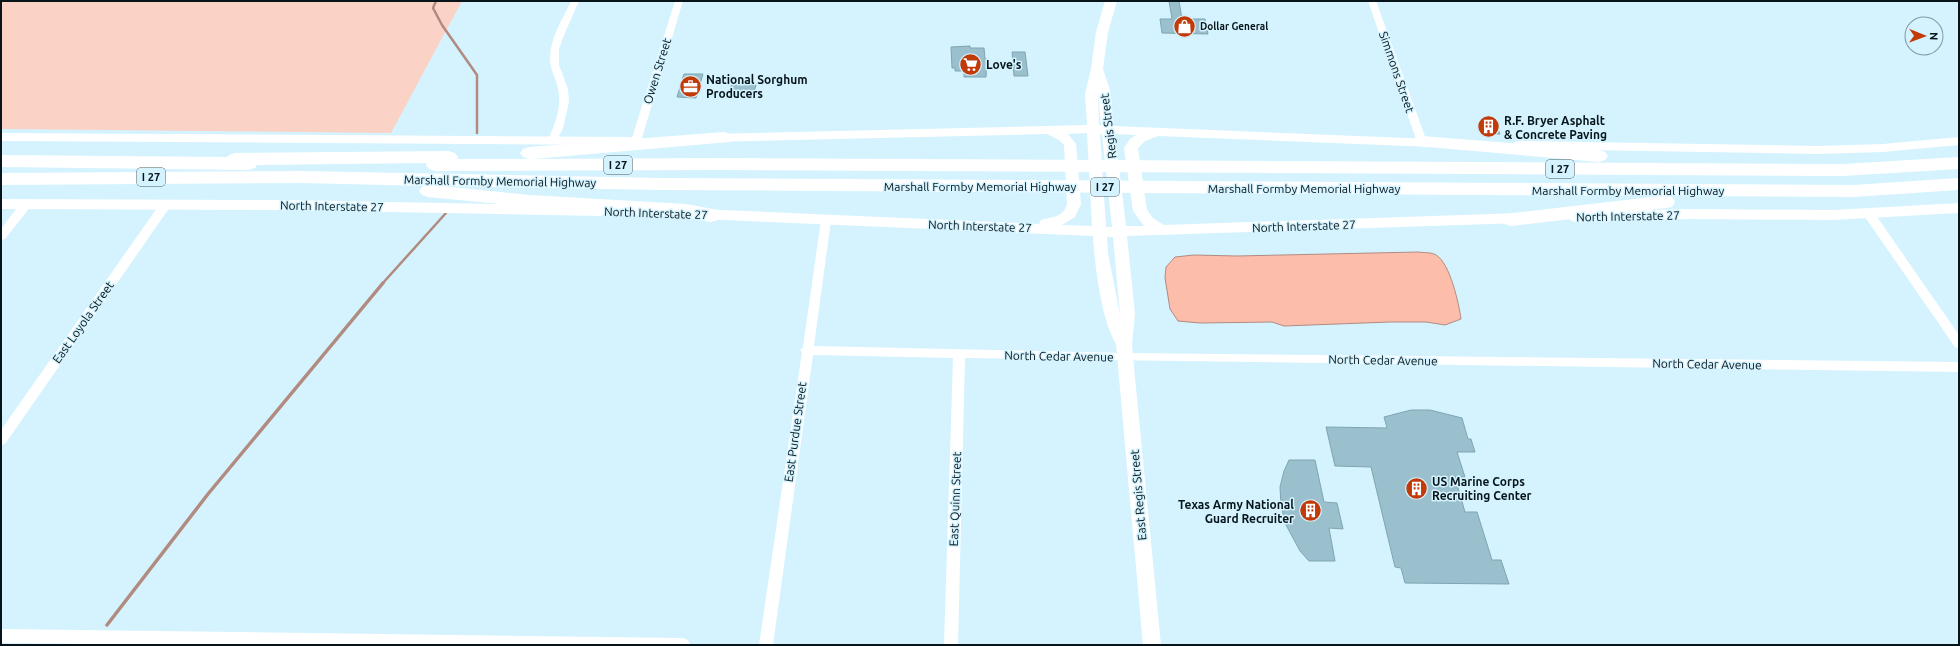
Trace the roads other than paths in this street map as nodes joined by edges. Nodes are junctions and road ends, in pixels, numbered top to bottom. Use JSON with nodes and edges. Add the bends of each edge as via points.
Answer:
{"nodes":[{"id":1,"x":575,"y":1,"type":"edge"},
{"id":2,"x":679,"y":1,"type":"edge"},
{"id":3,"x":1111,"y":1,"type":"edge"},
{"id":4,"x":1372,"y":1,"type":"edge"},
{"id":5,"x":1097,"y":69,"type":"junction"},
{"id":6,"x":1093,"y":129,"type":"junction"},
{"id":7,"x":1049,"y":130,"type":"junction"},
{"id":8,"x":1108,"y":130,"type":"junction"},
{"id":9,"x":1158,"y":132,"type":"junction"},
{"id":10,"x":1,"y":136,"type":"edge"},
{"id":11,"x":724,"y":138,"type":"junction"},
{"id":12,"x":554,"y":140,"type":"junction"},
{"id":13,"x":636,"y":141,"type":"junction"},
{"id":14,"x":1959,"y":141,"type":"edge"},
{"id":15,"x":1422,"y":142,"type":"junction"},
{"id":16,"x":1,"y":161,"type":"edge"},
{"id":17,"x":190,"y":162,"type":"junction"},
{"id":18,"x":1959,"y":163,"type":"edge"},
{"id":19,"x":1843,"y":170,"type":"junction"},
{"id":20,"x":301,"y":177,"type":"junction"},
{"id":21,"x":1,"y":179,"type":"edge"},
{"id":22,"x":1959,"y":184,"type":"edge"},
{"id":23,"x":1853,"y":191,"type":"junction"},
{"id":24,"x":1,"y":204,"type":"edge"},
{"id":25,"x":27,"y":204,"type":"junction"},
{"id":26,"x":166,"y":204,"type":"junction"},
{"id":27,"x":1959,"y":208,"type":"edge"},
{"id":28,"x":1869,"y":214,"type":"junction"},
{"id":29,"x":711,"y":215,"type":"junction"},
{"id":30,"x":1511,"y":218,"type":"junction"},
{"id":31,"x":826,"y":220,"type":"junction"},
{"id":32,"x":1030,"y":228,"type":"junction"},
{"id":33,"x":1161,"y":230,"type":"junction"},
{"id":34,"x":1100,"y":231,"type":"junction"},
{"id":35,"x":1119,"y":231,"type":"junction"},
{"id":36,"x":1,"y":236,"type":"edge"},
{"id":37,"x":1959,"y":344,"type":"edge"},
{"id":38,"x":806,"y":350,"type":"junction"},
{"id":39,"x":1125,"y":351,"type":"junction"},
{"id":40,"x":959,"y":353,"type":"junction"},
{"id":41,"x":1959,"y":367,"type":"edge"},
{"id":42,"x":1,"y":440,"type":"edge"},
{"id":43,"x":1,"y":636,"type":"edge"},
{"id":44,"x":36,"y":641,"type":"edge"},
{"id":45,"x":683,"y":645,"type":"edge"},
{"id":46,"x":766,"y":645,"type":"edge"},
{"id":47,"x":951,"y":645,"type":"edge"},
{"id":48,"x":1152,"y":645,"type":"edge"}],
"edges":[{"from":1,"to":12,"type":"street","via":[[555,49],[555,65],[564,101],[563,114]]},
{"from":2,"to":13,"type":"street","name":"Owen Street"},
{"from":3,"to":5,"type":"main road","name":"Regis Street","via":[[1102,32]]},
{"from":4,"to":15,"type":"street","name":"Simmons Street"},
{"from":5,"to":6,"type":"main road","name":"Regis Street","via":[[1091,94]]},
{"from":5,"to":8,"type":"main road","name":"Regis Street","via":[[1104,90]]},
{"from":6,"to":7,"type":"main road"},
{"from":6,"to":8,"type":"main road"},
{"from":6,"to":34,"type":"main road","name":"Regis Street"},
{"from":7,"to":11,"type":"main road"},
{"from":7,"to":32,"type":"main road","via":[[1064,137],[1071,147],[1073,211],[1062,220]]},
{"from":8,"to":9,"type":"main road"},
{"from":8,"to":35,"type":"main road","name":"Regis Street"},
{"from":9,"to":15,"type":"main road"},
{"from":9,"to":33,"type":"main road","via":[[1140,138],[1131,148],[1140,211],[1148,222]]},
{"from":10,"to":12,"type":"main road"},
{"from":11,"to":13,"type":"main road"},
{"from":11,"to":17,"type":"highway","via":[[483,156],[413,159],[223,159]]},
{"from":12,"to":13,"type":"main road"},
{"from":14,"to":15,"type":"main road","via":[[1883,148],[1782,150]]},
{"from":15,"to":19,"type":"highway","via":[[1588,156]]},
{"from":16,"to":17,"type":"highway","name":"Marshall Formby Memorial Highway","number":"I 27"},
{"from":17,"to":19,"type":"highway","name":"Marshall Formby Memorial Highway","number":"I 27"},
{"from":18,"to":19,"type":"highway","name":"Marshall Formby Memorial Highway","number":"I 27"},
{"from":20,"to":21,"type":"highway","name":"Marshall Formby Memorial Highway","number":"I 27"},
{"from":20,"to":23,"type":"highway","name":"Marshall Formby Memorial Highway","number":"I 27","via":[[661,184]]},
{"from":20,"to":29,"type":"highway","via":[[336,183],[530,201],[686,211]]},
{"from":22,"to":23,"type":"highway","name":"Marshall Formby Memorial Highway","number":"I 27"},
{"from":23,"to":30,"type":"highway","via":[[1633,205]]},
{"from":24,"to":25,"type":"main road","name":"North Interstate 27"},
{"from":25,"to":26,"type":"main road","name":"North Interstate 27"},
{"from":25,"to":36,"type":"street"},
{"from":26,"to":29,"type":"main road","name":"North Interstate 27"},
{"from":26,"to":42,"type":"street","name":"East Loyola Street"},
{"from":27,"to":28,"type":"main road","name":"North Interstate 27"},
{"from":28,"to":30,"type":"main road","name":"North Interstate 27","via":[[1689,214]]},
{"from":28,"to":37,"type":"street"},
{"from":29,"to":31,"type":"main road","name":"North Interstate 27"},
{"from":30,"to":33,"type":"main road","name":"North Interstate 27"},
{"from":31,"to":32,"type":"main road","name":"North Interstate 27"},
{"from":31,"to":38,"type":"street","name":"East Purdue Street"},
{"from":32,"to":34,"type":"main road","name":"North Interstate 27"},
{"from":33,"to":35,"type":"main road","name":"North Interstate 27"},
{"from":34,"to":35,"type":"main road","name":"North Interstate 27"},
{"from":34,"to":39,"type":"main road","name":"East Regis Street","via":[[1101,253],[1110,302],[1117,332]]},
{"from":35,"to":39,"type":"main road","name":"East Regis Street","via":[[1128,314]]},
{"from":38,"to":40,"type":"street","name":"North Cedar Avenue"},
{"from":38,"to":46,"type":"street","name":"East Purdue Street"},
{"from":39,"to":40,"type":"street","name":"North Cedar Avenue"},
{"from":39,"to":41,"type":"street","name":"North Cedar Avenue"},
{"from":39,"to":48,"type":"main road","name":"East Regis Street"},
{"from":40,"to":47,"type":"street","name":"East Quinn Street"},
{"from":43,"to":44,"type":"street"},
{"from":44,"to":45,"type":"street"}]}
